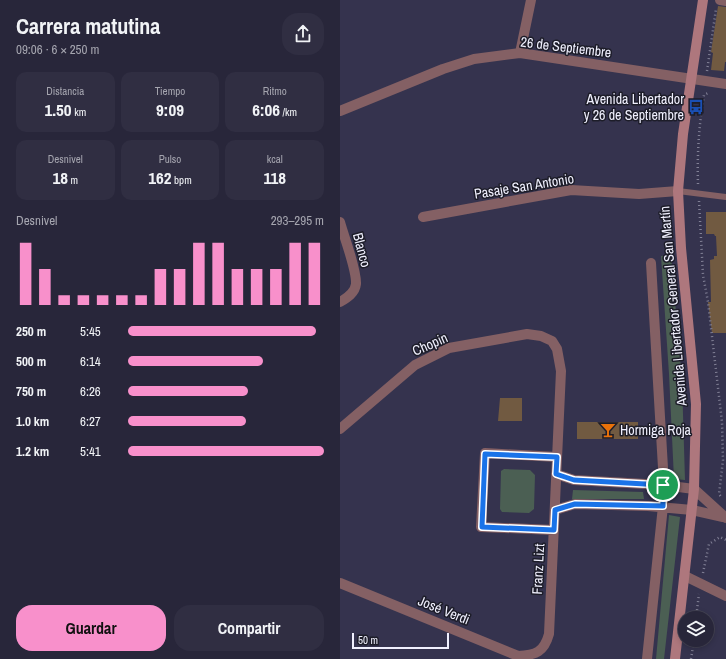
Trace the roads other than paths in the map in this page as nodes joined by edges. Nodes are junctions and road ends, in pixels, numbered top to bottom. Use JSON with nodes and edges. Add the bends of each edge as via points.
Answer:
{"nodes":[{"id":1,"x":531,"y":0,"type":"edge"},
{"id":2,"x":703,"y":0,"type":"edge"},
{"id":3,"x":726,"y":1,"type":"edge"},
{"id":4,"x":718,"y":4,"type":"edge"},
{"id":5,"x":520,"y":53,"type":"junction"},
{"id":6,"x":691,"y":78,"type":"junction"},
{"id":7,"x":726,"y":84,"type":"edge"},
{"id":8,"x":340,"y":110,"type":"edge"},
{"id":9,"x":678,"y":191,"type":"junction"},
{"id":10,"x":726,"y":197,"type":"edge"},
{"id":11,"x":424,"y":217,"type":"dead end"},
{"id":12,"x":340,"y":222,"type":"edge"},
{"id":13,"x":651,"y":263,"type":"dead end"},
{"id":14,"x":340,"y":302,"type":"edge"},
{"id":15,"x":552,"y":340,"type":"joint"},
{"id":16,"x":340,"y":429,"type":"edge"},
{"id":17,"x":557,"y":457,"type":"junction"},
{"id":18,"x":556,"y":474,"type":"junction"},
{"id":19,"x":663,"y":485,"type":"junction"},
{"id":20,"x":694,"y":489,"type":"junction"},
{"id":21,"x":663,"y":506,"type":"junction"},
{"id":22,"x":555,"y":510,"type":"junction"},
{"id":23,"x":692,"y":510,"type":"junction"},
{"id":24,"x":725,"y":517,"type":"edge"},
{"id":25,"x":554,"y":530,"type":"junction"},
{"id":26,"x":685,"y":576,"type":"junction"},
{"id":27,"x":340,"y":583,"type":"edge"},
{"id":28,"x":726,"y":596,"type":"edge"},
{"id":29,"x":537,"y":652,"type":"joint"},
{"id":30,"x":647,"y":659,"type":"edge"},
{"id":31,"x":675,"y":659,"type":"edge"}],
"edges":[{"from":1,"to":5,"type":"street"},
{"from":2,"to":6,"type":"main road","name":"Avenida Libertador General San Martín"},
{"from":3,"to":4,"type":"street"},
{"from":5,"to":6,"type":"street","name":"26 de Septiembre"},
{"from":5,"to":8,"type":"street","name":"26 de Septiembre","via":[[474,59]]},
{"from":6,"to":7,"type":"street","name":"26 de Septiembre"},
{"from":6,"to":9,"type":"main road","name":"Avenida Libertador General San Martín"},
{"from":9,"to":10,"type":"lane"},
{"from":9,"to":11,"type":"street","name":"Pasaje San Antonio","via":[[639,194],[571,190]]},
{"from":9,"to":20,"type":"main road","name":"Avenida Libertador General San Martín","via":[[696,404]]},
{"from":12,"to":14,"type":"street","name":"Blanco","via":[[356,285],[350,296]]},
{"from":13,"to":19,"type":"street"},
{"from":15,"to":16,"type":"street","name":"Chopin","via":[[527,334],[449,348],[415,365]]},
{"from":15,"to":17,"type":"street","name":"Franz Lizt","via":[[557,349],[561,372]]},
{"from":17,"to":18,"type":"street","name":"Franz Lizt"},
{"from":17,"to":25,"type":"street","via":[[485,454],[482,527]]},
{"from":18,"to":19,"type":"street","via":[[574,480]]},
{"from":18,"to":22,"type":"street","name":"Franz Lizt"},
{"from":19,"to":20,"type":"street"},
{"from":19,"to":21,"type":"street"},
{"from":20,"to":23,"type":"main road","name":"Avenida Libertador General San Martín"},
{"from":20,"to":24,"type":"street"},
{"from":21,"to":22,"type":"street","via":[[575,504]]},
{"from":21,"to":23,"type":"street"},
{"from":21,"to":30,"type":"street"},
{"from":22,"to":25,"type":"street","name":"Franz Lizt"},
{"from":23,"to":24,"type":"street"},
{"from":23,"to":26,"type":"main road","name":"Avenida Libertador General San Martín"},
{"from":25,"to":29,"type":"street","name":"Franz Lizt","via":[[549,634],[545,646]]},
{"from":26,"to":28,"type":"street"},
{"from":26,"to":31,"type":"main road","name":"Avenida Libertador General San Martín"},
{"from":27,"to":29,"type":"street","name":"José Verdi","via":[[518,656]]}]}
